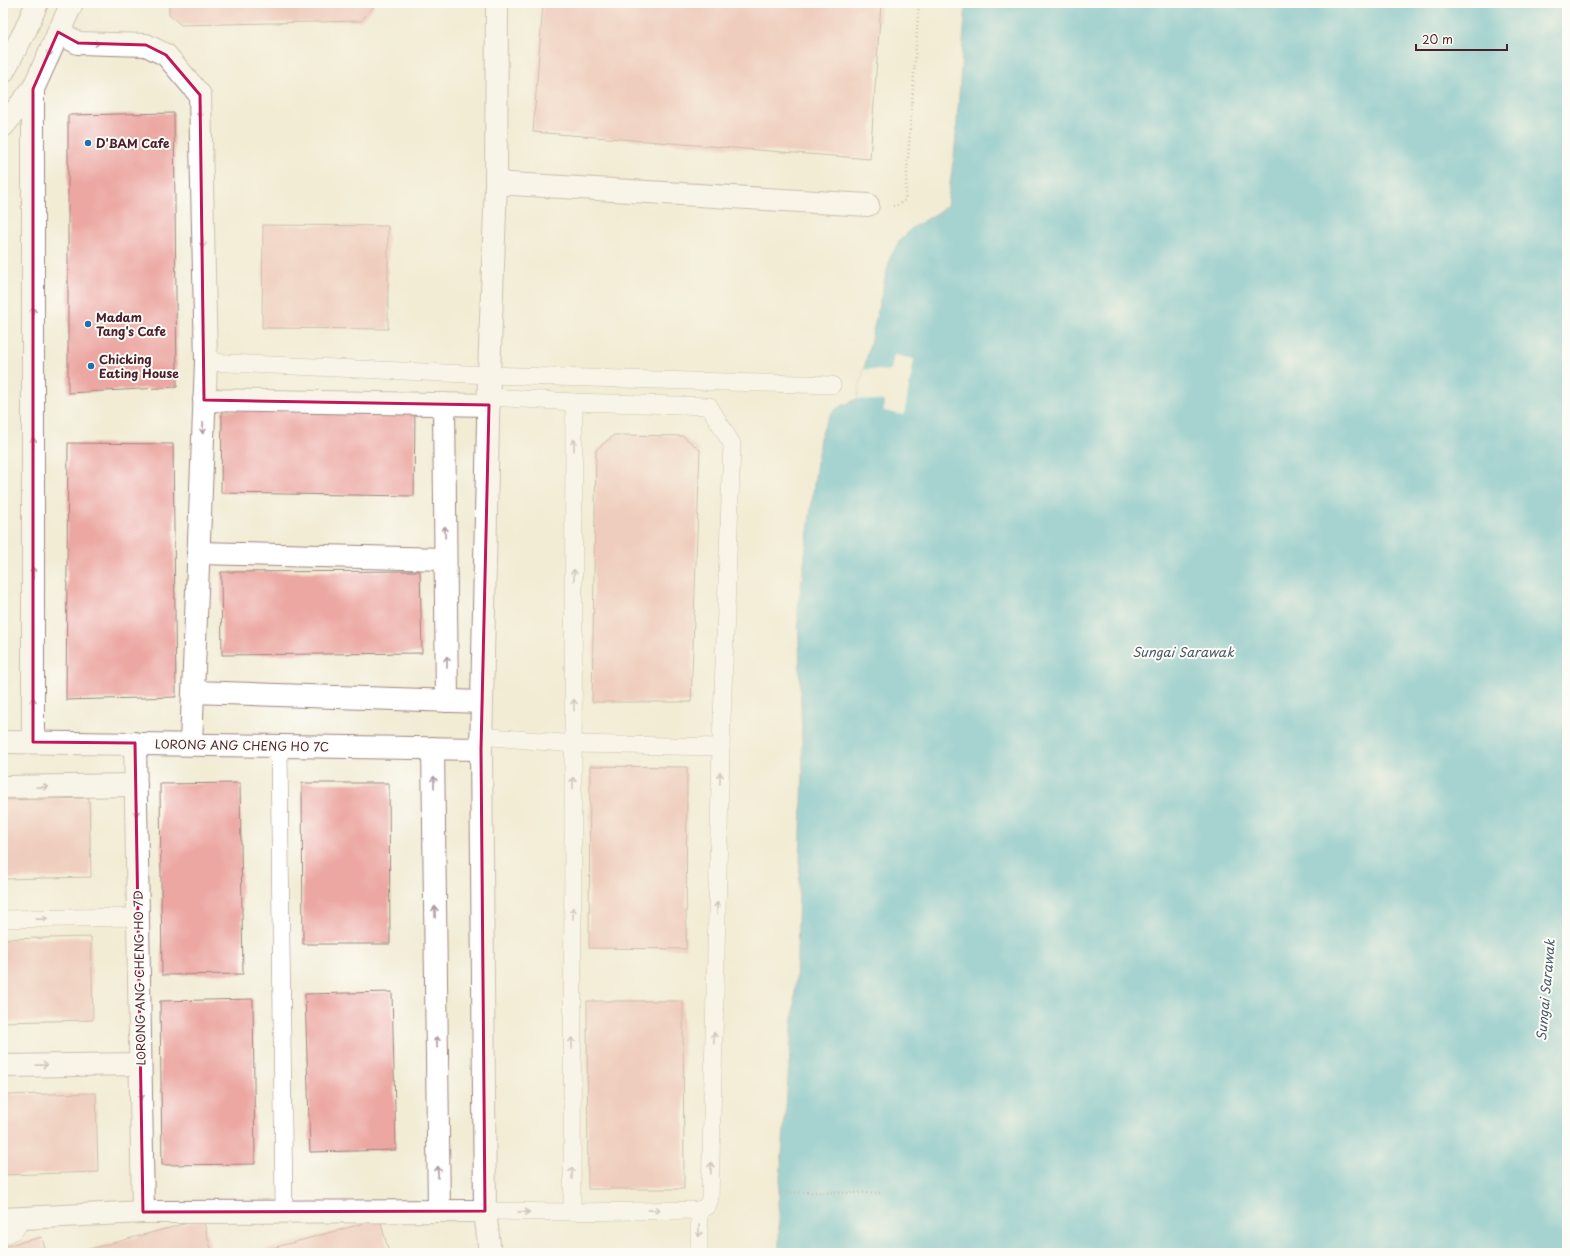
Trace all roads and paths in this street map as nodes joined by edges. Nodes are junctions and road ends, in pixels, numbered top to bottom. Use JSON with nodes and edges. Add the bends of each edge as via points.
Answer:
{"nodes":[{"id":1,"x":37,"y":3,"type":"edge"},
{"id":2,"x":72,"y":3,"type":"edge"},
{"id":3,"x":496,"y":3,"type":"edge"},
{"id":4,"x":919,"y":3,"type":"edge"},
{"id":5,"x":58,"y":32,"type":"junction"},
{"id":6,"x":3,"y":72,"type":"edge"},
{"id":7,"x":33,"y":88,"type":"junction"},
{"id":8,"x":3,"y":126,"type":"edge"},
{"id":9,"x":496,"y":183,"type":"junction"},
{"id":10,"x":868,"y":205,"type":"joint"},
{"id":11,"x":206,"y":362,"type":"junction"},
{"id":12,"x":489,"y":374,"type":"junction"},
{"id":13,"x":832,"y":385,"type":"dead end"},
{"id":14,"x":204,"y":400,"type":"junction"},
{"id":15,"x":489,"y":401,"type":"junction"},
{"id":16,"x":574,"y":402,"type":"junction"},
{"id":17,"x":444,"y":404,"type":"junction"},
{"id":18,"x":198,"y":553,"type":"junction"},
{"id":19,"x":445,"y":558,"type":"junction"},
{"id":20,"x":193,"y":692,"type":"junction"},
{"id":21,"x":447,"y":701,"type":"junction"},
{"id":22,"x":482,"y":702,"type":"junction"},
{"id":23,"x":3,"y":742,"type":"edge"},
{"id":24,"x":33,"y":742,"type":"junction"},
{"id":25,"x":481,"y":742,"type":"junction"},
{"id":26,"x":135,"y":743,"type":"junction"},
{"id":27,"x":190,"y":744,"type":"junction"},
{"id":28,"x":574,"y":744,"type":"junction"},
{"id":29,"x":279,"y":746,"type":"junction"},
{"id":30,"x":721,"y":746,"type":"junction"},
{"id":31,"x":433,"y":748,"type":"junction"},
{"id":32,"x":136,"y":785,"type":"junction"},
{"id":33,"x":3,"y":787,"type":"edge"},
{"id":34,"x":138,"y":917,"type":"junction"},
{"id":35,"x":3,"y":919,"type":"edge"},
{"id":36,"x":140,"y":1064,"type":"junction"},
{"id":37,"x":3,"y":1066,"type":"edge"},
{"id":38,"x":779,"y":1192,"type":"dead end"},
{"id":39,"x":883,"y":1192,"type":"dead end"},
{"id":40,"x":699,"y":1210,"type":"junction"},
{"id":41,"x":284,"y":1211,"type":"junction"},
{"id":42,"x":439,"y":1211,"type":"junction"},
{"id":43,"x":485,"y":1211,"type":"junction"},
{"id":44,"x":143,"y":1212,"type":"junction"},
{"id":45,"x":572,"y":1212,"type":"junction"},
{"id":46,"x":11,"y":1218,"type":"edge"},
{"id":47,"x":3,"y":1235,"type":"edge"},
{"id":48,"x":490,"y":1253,"type":"edge"},
{"id":49,"x":699,"y":1253,"type":"edge"}],
"edges":[{"from":1,"to":6,"type":"street"},
{"from":2,"to":5,"type":"street"},
{"from":3,"to":9,"type":"street"},
{"from":4,"to":10,"type":"path","via":[[905,200],[898,205]]},
{"from":5,"to":7,"type":"street","one_way":true},
{"from":5,"to":11,"type":"street","one_way":true,"via":[[78,43],[146,45],[166,55],[200,95]]},
{"from":7,"to":8,"type":"street"},
{"from":24,"to":7,"type":"street","one_way":true},
{"from":9,"to":10,"type":"street"},
{"from":9,"to":12,"type":"street"},
{"from":11,"to":12,"type":"lane"},
{"from":11,"to":14,"type":"street"},
{"from":12,"to":13,"type":"lane"},
{"from":12,"to":15,"type":"street"},
{"from":14,"to":17,"type":"street"},
{"from":14,"to":18,"type":"street","one_way":true},
{"from":15,"to":16,"type":"lane"},
{"from":15,"to":17,"type":"street"},
{"from":15,"to":22,"type":"street"},
{"from":28,"to":16,"type":"lane","one_way":true},
{"from":16,"to":30,"type":"lane","via":[[709,406],[732,444]]},
{"from":19,"to":17,"type":"street","one_way":true},
{"from":18,"to":19,"type":"street"},
{"from":18,"to":20,"type":"street"},
{"from":21,"to":19,"type":"street","one_way":true},
{"from":20,"to":21,"type":"street"},
{"from":20,"to":27,"type":"street"},
{"from":21,"to":22,"type":"street"},
{"from":22,"to":25,"type":"street"},
{"from":23,"to":24,"type":"street","name":"LORONG ANG CHENG HO 7C"},
{"from":24,"to":26,"type":"street","name":"LORONG ANG CHENG HO 7C"},
{"from":25,"to":28,"type":"lane"},
{"from":25,"to":31,"type":"street","name":"LORONG ANG CHENG HO 7C"},
{"from":25,"to":43,"type":"street"},
{"from":26,"to":27,"type":"street","name":"LORONG ANG CHENG HO 7C"},
{"from":26,"to":32,"type":"street","name":"LORONG ANG CHENG HO 7D"},
{"from":27,"to":29,"type":"street","name":"LORONG ANG CHENG HO 7C"},
{"from":28,"to":30,"type":"lane"},
{"from":45,"to":28,"type":"lane","one_way":true},
{"from":29,"to":31,"type":"street","name":"LORONG ANG CHENG HO 7C"},
{"from":29,"to":41,"type":"lane"},
{"from":40,"to":30,"type":"lane","one_way":true,"via":[[707,1206],[710,1199]]},
{"from":42,"to":31,"type":"street","one_way":true},
{"from":33,"to":32,"type":"street","one_way":true},
{"from":32,"to":34,"type":"street","name":"LORONG ANG CHENG HO 7D","one_way":true},
{"from":35,"to":34,"type":"lane","one_way":true},
{"from":34,"to":36,"type":"street","name":"LORONG ANG CHENG HO 7D"},
{"from":37,"to":36,"type":"street","one_way":true},
{"from":36,"to":44,"type":"street","name":"LORONG ANG CHENG HO 7D","one_way":true},
{"from":38,"to":39,"type":"path"},
{"from":45,"to":40,"type":"lane","one_way":true},
{"from":40,"to":49,"type":"lane","one_way":true},
{"from":41,"to":42,"type":"street"},
{"from":41,"to":44,"type":"street"},
{"from":42,"to":43,"type":"street"},
{"from":43,"to":45,"type":"lane","one_way":true},
{"from":43,"to":48,"type":"street"},
{"from":44,"to":46,"type":"street"},
{"from":46,"to":47,"type":"lane","via":[[18,1227],[14,1232]]}]}
